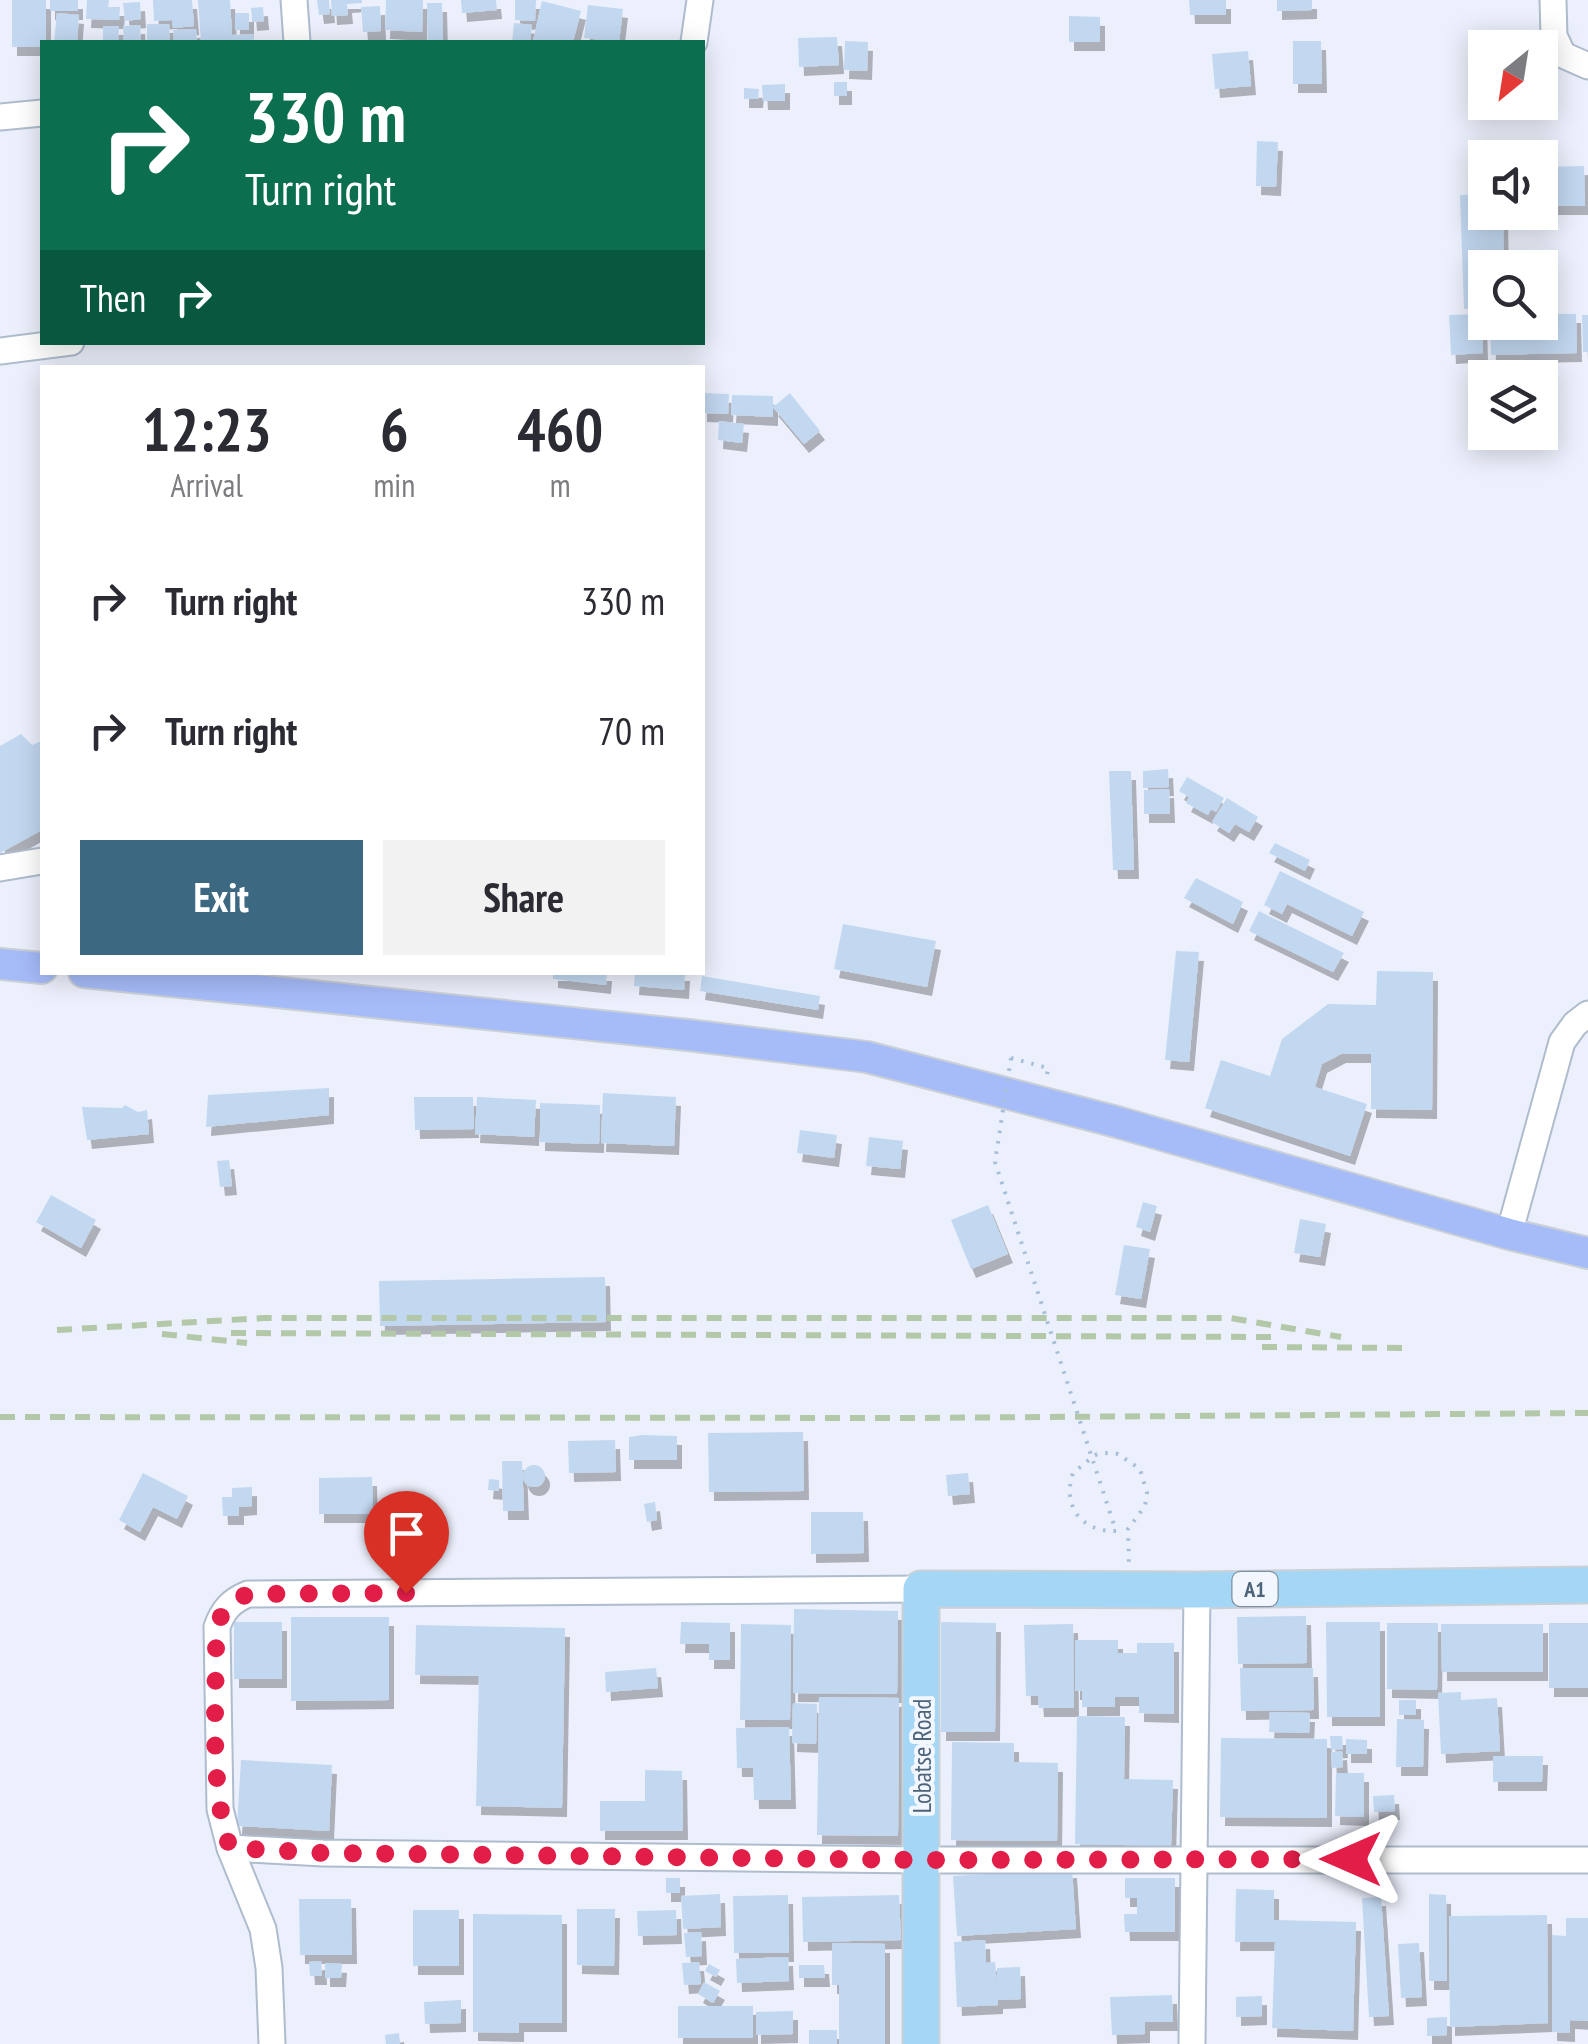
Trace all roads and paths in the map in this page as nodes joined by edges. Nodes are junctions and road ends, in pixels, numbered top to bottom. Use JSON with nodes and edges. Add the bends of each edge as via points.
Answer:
{"nodes":[{"id":1,"x":294,"y":0,"type":"edge"},
{"id":2,"x":700,"y":0,"type":"edge"},
{"id":3,"x":1552,"y":0,"type":"edge"},
{"id":4,"x":297,"y":40,"type":"edge"},
{"id":5,"x":694,"y":40,"type":"edge"},
{"id":6,"x":1588,"y":66,"type":"edge"},
{"id":7,"x":40,"y":113,"type":"edge"},
{"id":8,"x":0,"y":117,"type":"edge"},
{"id":9,"x":47,"y":345,"type":"edge"},
{"id":10,"x":0,"y":351,"type":"edge"},
{"id":11,"x":40,"y":861,"type":"edge"},
{"id":12,"x":0,"y":868,"type":"edge"},
{"id":13,"x":0,"y":964,"type":"edge"},
{"id":14,"x":40,"y":968,"type":"edge"},
{"id":15,"x":142,"y":975,"type":"edge"},
{"id":16,"x":257,"y":981,"type":"edge"},
{"id":17,"x":1588,"y":1014,"type":"edge"},
{"id":18,"x":1011,"y":1058,"type":"dead end"},
{"id":19,"x":1508,"y":1234,"type":"junction"},
{"id":20,"x":1588,"y":1253,"type":"edge"},
{"id":21,"x":1588,"y":1585,"type":"edge"},
{"id":22,"x":921,"y":1589,"type":"junction"},
{"id":23,"x":1129,"y":1590,"type":"junction"},
{"id":24,"x":1197,"y":1590,"type":"junction"},
{"id":25,"x":230,"y":1848,"type":"junction"},
{"id":26,"x":1192,"y":1858,"type":"junction"},
{"id":27,"x":922,"y":1860,"type":"junction"},
{"id":28,"x":1588,"y":1860,"type":"edge"},
{"id":29,"x":272,"y":2044,"type":"edge"},
{"id":30,"x":920,"y":2044,"type":"edge"},
{"id":31,"x":1192,"y":2044,"type":"edge"}],
"edges":[{"from":1,"to":4,"type":"street"},
{"from":2,"to":5,"type":"street"},
{"from":3,"to":6,"type":"street","via":[[1554,36],[1563,55]]},
{"from":7,"to":8,"type":"street"},
{"from":9,"to":10,"type":"street"},
{"from":11,"to":12,"type":"street"},
{"from":13,"to":14,"type":"main road"},
{"from":15,"to":16,"type":"main road"},
{"from":16,"to":19,"type":"main road","via":[[868,1058]]},
{"from":17,"to":19,"type":"street","via":[[1562,1042]]},
{"from":18,"to":23,"type":"path","bridge":true,"via":[[995,1162],[1116,1530],[1091,1528],[1073,1510],[1073,1473],[1095,1455],[1118,1454],[1146,1480],[1145,1506],[1128,1529]]},
{"from":19,"to":20,"type":"main road"},
{"from":21,"to":24,"type":"highway","number":"A1"},
{"from":22,"to":23,"type":"highway","number":"A1"},
{"from":22,"to":25,"type":"street","via":[[248,1594],[227,1607],[216,1627],[220,1809]]},
{"from":22,"to":27,"type":"highway","name":"Lobatse Road"},
{"from":23,"to":24,"type":"highway","number":"A1"},
{"from":24,"to":26,"type":"street"},
{"from":25,"to":27,"type":"street"},
{"from":25,"to":29,"type":"street","via":[[262,1928]]},
{"from":26,"to":27,"type":"street"},
{"from":26,"to":28,"type":"street"},
{"from":26,"to":31,"type":"street"},
{"from":27,"to":30,"type":"highway","name":"Lobatse Road"}]}
